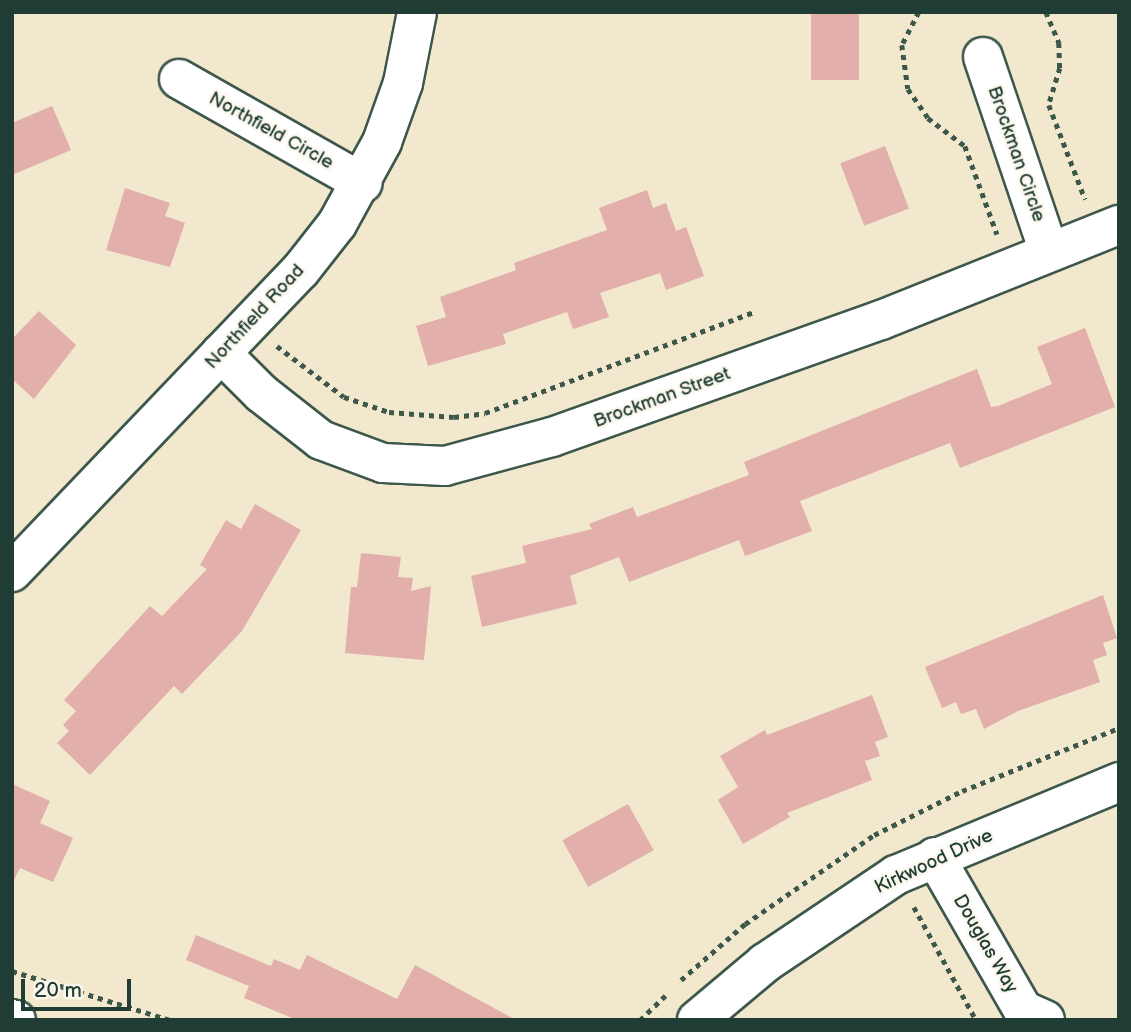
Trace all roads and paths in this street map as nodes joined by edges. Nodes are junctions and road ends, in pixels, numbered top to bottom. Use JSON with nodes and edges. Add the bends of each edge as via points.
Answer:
{"nodes":[{"id":1,"x":416,"y":12,"type":"edge"},
{"id":2,"x":919,"y":12,"type":"edge"},
{"id":3,"x":1046,"y":12,"type":"edge"},
{"id":4,"x":983,"y":57,"type":"dead end"},
{"id":5,"x":178,"y":79,"type":"dead end"},
{"id":6,"x":363,"y":183,"type":"junction"},
{"id":7,"x":1109,"y":229,"type":"edge"},
{"id":8,"x":1049,"y":252,"type":"junction"},
{"id":9,"x":1009,"y":267,"type":"junction"},
{"id":10,"x":753,"y":312,"type":"dead end"},
{"id":11,"x":250,"y":323,"type":"junction"},
{"id":12,"x":221,"y":352,"type":"junction"},
{"id":13,"x":12,"y":572,"type":"edge"},
{"id":14,"x":1119,"y":782,"type":"edge"},
{"id":15,"x":936,"y":857,"type":"junction"},
{"id":16,"x":896,"y":875,"type":"junction"},
{"id":17,"x":12,"y":971,"type":"edge"},
{"id":18,"x":170,"y":1020,"type":"edge"},
{"id":19,"x":697,"y":1020,"type":"edge"},
{"id":20,"x":976,"y":1020,"type":"edge"},
{"id":21,"x":1045,"y":1020,"type":"edge"}],
"edges":[{"from":1,"to":6,"type":"street","name":"Northfield Road","via":[[403,83]]},
{"from":2,"to":9,"type":"path","via":[[902,45],[908,89],[928,118],[965,146]]},
{"from":3,"to":7,"type":"path","via":[[1060,55],[1049,105]]},
{"from":4,"to":8,"type":"street","name":"Brockman Circle"},
{"from":5,"to":6,"type":"street","name":"Northfield Circle"},
{"from":6,"to":11,"type":"street","name":"Northfield Road","via":[[299,271]]},
{"from":7,"to":8,"type":"street","name":"Brockman Street"},
{"from":8,"to":9,"type":"street","name":"Brockman Street"},
{"from":9,"to":12,"type":"street","name":"Brockman Street","via":[[881,320],[552,437],[445,467],[383,463],[321,440],[261,393]]},
{"from":10,"to":11,"type":"path","via":[[485,413],[454,418],[389,412],[344,397]]},
{"from":11,"to":12,"type":"street","name":"Northfield Road"},
{"from":12,"to":13,"type":"street","name":"Northfield Road"},
{"from":14,"to":15,"type":"street","name":"Kirkwood Drive"},
{"from":15,"to":16,"type":"street","name":"Kirkwood Drive"},
{"from":15,"to":21,"type":"street","name":"Douglas Way","via":[[1023,1010]]},
{"from":16,"to":19,"type":"street","name":"Kirkwood Drive","via":[[765,963]]},
{"from":16,"to":20,"type":"path"},
{"from":17,"to":18,"type":"path"}]}
